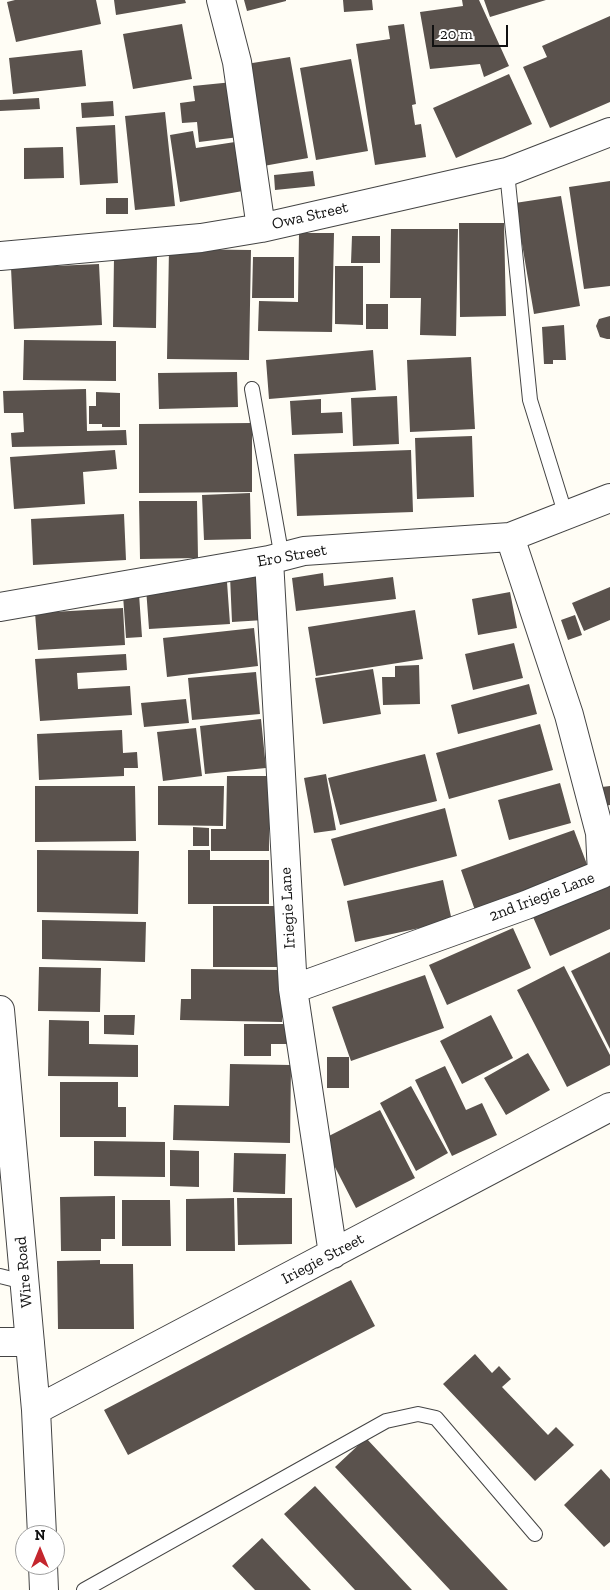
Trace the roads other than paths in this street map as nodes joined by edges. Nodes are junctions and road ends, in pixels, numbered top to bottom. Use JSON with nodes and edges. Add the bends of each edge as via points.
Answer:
{"nodes":[{"id":1,"x":221,"y":0,"type":"edge"},
{"id":2,"x":610,"y":132,"type":"edge"},
{"id":3,"x":507,"y":172,"type":"junction"},
{"id":4,"x":261,"y":228,"type":"junction"},
{"id":5,"x":0,"y":256,"type":"edge"},
{"id":6,"x":252,"y":389,"type":"dead end"},
{"id":7,"x":610,"y":498,"type":"edge"},
{"id":8,"x":566,"y":516,"type":"junction"},
{"id":9,"x":510,"y":537,"type":"junction"},
{"id":10,"x":276,"y":559,"type":"junction"},
{"id":11,"x":0,"y":607,"type":"edge"},
{"id":12,"x":293,"y":989,"type":"junction"},
{"id":13,"x":0,"y":1010,"type":"edge"},
{"id":14,"x":610,"y":1107,"type":"edge"},
{"id":15,"x":6,"y":1136,"type":"edge"},
{"id":16,"x":333,"y":1254,"type":"junction"},
{"id":17,"x":12,"y":1279,"type":"edge"},
{"id":18,"x":0,"y":1342,"type":"edge"},
{"id":19,"x":30,"y":1342,"type":"junction"},
{"id":20,"x":36,"y":1410,"type":"junction"},
{"id":21,"x":42,"y":1525,"type":"edge"},
{"id":22,"x":535,"y":1534,"type":"dead end"},
{"id":23,"x":43,"y":1575,"type":"edge"},
{"id":24,"x":44,"y":1590,"type":"edge"},
{"id":25,"x":84,"y":1590,"type":"edge"}],
"edges":[{"from":1,"to":4,"type":"street","via":[[237,62]]},
{"from":2,"to":3,"type":"street","name":"Owa Street"},
{"from":3,"to":4,"type":"street","name":"Owa Street"},
{"from":3,"to":8,"type":"lane","via":[[530,400]]},
{"from":4,"to":5,"type":"street","name":"Owa Street","via":[[201,238]]},
{"from":6,"to":10,"type":"lane"},
{"from":7,"to":8,"type":"street","name":"Ero Street"},
{"from":8,"to":9,"type":"street","name":"Ero Street"},
{"from":9,"to":10,"type":"street","name":"Ero Street","via":[[304,551]]},
{"from":9,"to":12,"type":"street","name":"2nd Iriegie Lane","via":[[569,715],[600,833],[602,874],[526,905]]},
{"from":10,"to":11,"type":"street","name":"Ero Street"},
{"from":10,"to":12,"type":"street","name":"Iriegie Lane"},
{"from":12,"to":16,"type":"street","name":"Iriegie Lane"},
{"from":13,"to":15,"type":"street","name":"Wire Road"},
{"from":14,"to":16,"type":"street","name":"Iriegie Street"},
{"from":15,"to":17,"type":"street","name":"Wire Road"},
{"from":16,"to":20,"type":"street","name":"Iriegie Street"},
{"from":17,"to":19,"type":"street","name":"Wire Road"},
{"from":18,"to":19,"type":"street"},
{"from":19,"to":20,"type":"street","name":"Wire Road"},
{"from":20,"to":21,"type":"street","name":"Wire Road"},
{"from":22,"to":25,"type":"lane","via":[[436,1418],[418,1414],[386,1421]]},
{"from":23,"to":24,"type":"street"}]}
